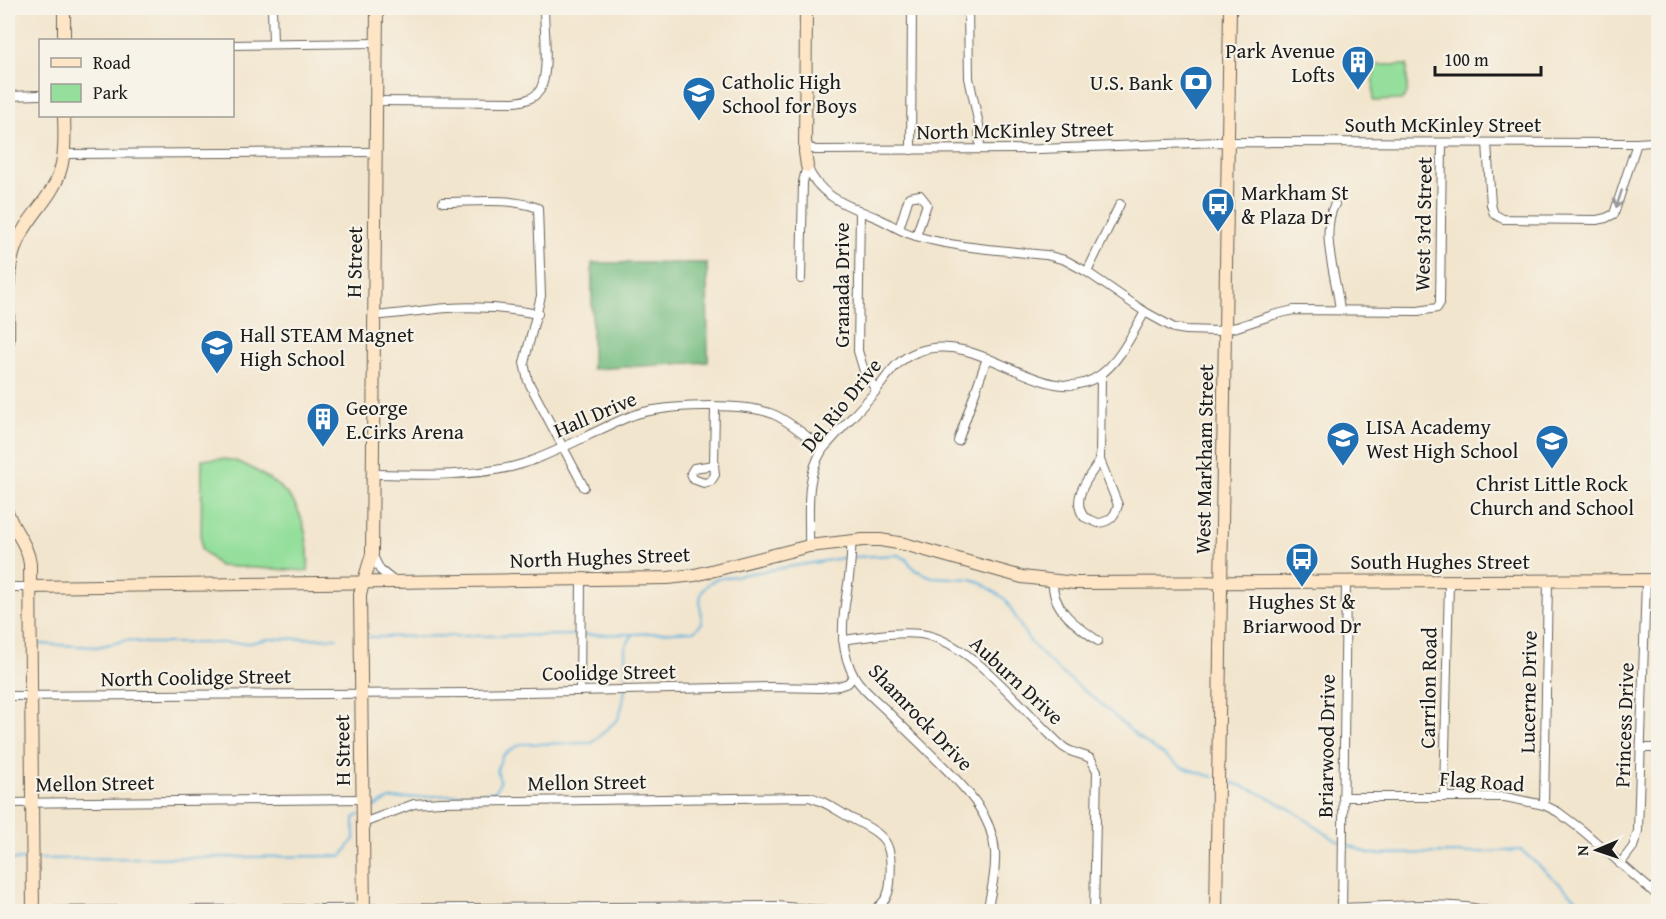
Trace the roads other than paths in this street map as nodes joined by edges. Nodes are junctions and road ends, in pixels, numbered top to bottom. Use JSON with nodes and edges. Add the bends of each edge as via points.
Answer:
{"nodes":[{"id":1,"x":64,"y":8,"type":"edge"},
{"id":2,"x":272,"y":8,"type":"edge"},
{"id":3,"x":377,"y":8,"type":"edge"},
{"id":4,"x":544,"y":8,"type":"edge"},
{"id":5,"x":806,"y":8,"type":"edge"},
{"id":6,"x":912,"y":8,"type":"edge"},
{"id":7,"x":968,"y":8,"type":"edge"},
{"id":8,"x":1230,"y":8,"type":"edge"},
{"id":9,"x":64,"y":39,"type":"edge"},
{"id":10,"x":273,"y":43,"type":"junction"},
{"id":11,"x":376,"y":43,"type":"junction"},
{"id":12,"x":234,"y":45,"type":"edge"},
{"id":13,"x":39,"y":95,"type":"edge"},
{"id":14,"x":8,"y":96,"type":"edge"},
{"id":15,"x":376,"y":101,"type":"junction"},
{"id":16,"x":64,"y":117,"type":"edge"},
{"id":17,"x":1659,"y":139,"type":"edge"},
{"id":18,"x":806,"y":142,"type":"junction"},
{"id":19,"x":1228,"y":142,"type":"junction"},
{"id":20,"x":1442,"y":143,"type":"junction"},
{"id":21,"x":1487,"y":143,"type":"junction"},
{"id":22,"x":1637,"y":143,"type":"junction"},
{"id":23,"x":980,"y":149,"type":"junction"},
{"id":24,"x":911,"y":150,"type":"junction"},
{"id":25,"x":375,"y":152,"type":"junction"},
{"id":26,"x":65,"y":154,"type":"junction"},
{"id":27,"x":807,"y":166,"type":"junction"},
{"id":28,"x":443,"y":202,"type":"dead end"},
{"id":29,"x":1120,"y":204,"type":"dead end"},
{"id":30,"x":1335,"y":204,"type":"dead end"},
{"id":31,"x":860,"y":212,"type":"junction"},
{"id":32,"x":898,"y":229,"type":"junction"},
{"id":33,"x":916,"y":236,"type":"junction"},
{"id":34,"x":1087,"y":272,"type":"junction"},
{"id":35,"x":801,"y":279,"type":"dead end"},
{"id":36,"x":1340,"y":310,"type":"junction"},
{"id":37,"x":1145,"y":312,"type":"junction"},
{"id":38,"x":537,"y":314,"type":"junction"},
{"id":39,"x":374,"y":316,"type":"junction"},
{"id":40,"x":1225,"y":329,"type":"junction"},
{"id":41,"x":8,"y":341,"type":"edge"},
{"id":42,"x":987,"y":358,"type":"junction"},
{"id":43,"x":1101,"y":375,"type":"junction"},
{"id":44,"x":876,"y":390,"type":"junction"},
{"id":45,"x":715,"y":408,"type":"junction"},
{"id":46,"x":958,"y":441,"type":"dead end"},
{"id":47,"x":562,"y":447,"type":"junction"},
{"id":48,"x":823,"y":449,"type":"junction"},
{"id":49,"x":1100,"y":460,"type":"junction"},
{"id":50,"x":714,"y":465,"type":"dead end"},
{"id":51,"x":372,"y":474,"type":"junction"},
{"id":52,"x":584,"y":487,"type":"dead end"},
{"id":53,"x":8,"y":514,"type":"edge"},
{"id":54,"x":809,"y":546,"type":"junction"},
{"id":55,"x":851,"y":552,"type":"junction"},
{"id":56,"x":372,"y":554,"type":"junction"},
{"id":57,"x":581,"y":579,"type":"junction"},
{"id":58,"x":1449,"y":580,"type":"junction"},
{"id":59,"x":1548,"y":580,"type":"junction"},
{"id":60,"x":1053,"y":581,"type":"junction"},
{"id":61,"x":1346,"y":581,"type":"junction"},
{"id":62,"x":1652,"y":581,"type":"edge"},
{"id":63,"x":395,"y":582,"type":"junction"},
{"id":64,"x":1221,"y":582,"type":"junction"},
{"id":65,"x":363,"y":583,"type":"junction"},
{"id":66,"x":8,"y":587,"type":"edge"},
{"id":67,"x":30,"y":587,"type":"junction"},
{"id":68,"x":843,"y":640,"type":"junction"},
{"id":69,"x":1098,"y":641,"type":"dead end"},
{"id":70,"x":854,"y":676,"type":"junction"},
{"id":71,"x":580,"y":691,"type":"junction"},
{"id":72,"x":361,"y":692,"type":"junction"},
{"id":73,"x":8,"y":696,"type":"edge"},
{"id":74,"x":31,"y":696,"type":"junction"},
{"id":75,"x":1641,"y":748,"type":"junction"},
{"id":76,"x":1659,"y":748,"type":"edge"},
{"id":77,"x":1444,"y":796,"type":"junction"},
{"id":78,"x":1343,"y":797,"type":"junction"},
{"id":79,"x":32,"y":802,"type":"junction"},
{"id":80,"x":362,"y":802,"type":"junction"},
{"id":81,"x":8,"y":803,"type":"edge"},
{"id":82,"x":1544,"y":805,"type":"junction"},
{"id":83,"x":363,"y":820,"type":"junction"},
{"id":84,"x":1620,"y":864,"type":"junction"},
{"id":85,"x":1659,"y":896,"type":"edge"},
{"id":86,"x":812,"y":910,"type":"edge"},
{"id":87,"x":1342,"y":910,"type":"edge"},
{"id":88,"x":364,"y":911,"type":"edge"},
{"id":89,"x":31,"y":912,"type":"edge"},
{"id":90,"x":841,"y":912,"type":"edge"},
{"id":91,"x":870,"y":912,"type":"edge"},
{"id":92,"x":987,"y":912,"type":"edge"},
{"id":93,"x":1094,"y":912,"type":"edge"},
{"id":94,"x":1216,"y":912,"type":"edge"},
{"id":95,"x":1492,"y":912,"type":"edge"}],
"edges":[{"from":1,"to":9,"type":"street"},
{"from":2,"to":10,"type":"street"},
{"from":3,"to":11,"type":"street","name":"H Street"},
{"from":4,"to":15,"type":"street","via":[[544,77],[531,98],[514,102]]},
{"from":5,"to":18,"type":"street"},
{"from":6,"to":24,"type":"street"},
{"from":7,"to":23,"type":"street","via":[[969,78]]},
{"from":8,"to":19,"type":"street","name":"West Markham Street"},
{"from":10,"to":11,"type":"street"},
{"from":10,"to":12,"type":"street"},
{"from":11,"to":15,"type":"street","name":"H Street"},
{"from":13,"to":14,"type":"street"},
{"from":15,"to":25,"type":"street","name":"H Street"},
{"from":16,"to":26,"type":"street"},
{"from":17,"to":22,"type":"street","name":"South McKinley Street"},
{"from":18,"to":24,"type":"street","name":"North McKinley Street","via":[[815,150]]},
{"from":18,"to":27,"type":"street"},
{"from":19,"to":20,"type":"street","name":"South McKinley Street"},
{"from":19,"to":23,"type":"street","name":"North McKinley Street"},
{"from":19,"to":40,"type":"street","name":"West Markham Street"},
{"from":20,"to":21,"type":"street","name":"South McKinley Street"},
{"from":20,"to":36,"type":"street","name":"West 3rd Street","via":[[1438,306],[1418,311]]},
{"from":21,"to":22,"type":"street","name":"South McKinley Street"},
{"from":22,"to":21,"type":"street","one_way":true,"via":[[1614,214],[1597,220],[1503,219],[1494,214]]},
{"from":23,"to":24,"type":"street","name":"North McKinley Street"},
{"from":25,"to":26,"type":"street"},
{"from":25,"to":39,"type":"street","name":"H Street"},
{"from":26,"to":41,"type":"street","via":[[54,186],[24,227],[14,250]]},
{"from":27,"to":31,"type":"street","via":[[824,191]]},
{"from":27,"to":35,"type":"street","via":[[803,182]]},
{"from":28,"to":38,"type":"street","via":[[509,202],[538,208],[541,296]]},
{"from":29,"to":34,"type":"street"},
{"from":30,"to":36,"type":"street","via":[[1328,230]]},
{"from":31,"to":32,"type":"street"},
{"from":31,"to":44,"type":"street","name":"Granada Drive","via":[[858,351]]},
{"from":32,"to":33,"type":"street"},
{"from":32,"to":33,"type":"street","via":[[909,197],[924,197],[927,204]]},
{"from":33,"to":34,"type":"street","via":[[1054,257]]},
{"from":34,"to":37,"type":"street"},
{"from":36,"to":40,"type":"street","via":[[1283,312]]},
{"from":37,"to":40,"type":"street","via":[[1174,328]]},
{"from":37,"to":43,"type":"street"},
{"from":38,"to":39,"type":"street","via":[[498,308],[450,308]]},
{"from":38,"to":47,"type":"street","via":[[524,368]]},
{"from":39,"to":51,"type":"street","name":"H Street"},
{"from":40,"to":64,"type":"street","name":"West Markham Street"},
{"from":42,"to":43,"type":"street","name":"Del Rio Drive","via":[[1054,384],[1083,383]]},
{"from":42,"to":44,"type":"street","name":"Del Rio Drive","via":[[959,348],[927,349],[899,362]]},
{"from":42,"to":46,"type":"street"},
{"from":43,"to":49,"type":"street"},
{"from":44,"to":48,"type":"street","name":"Del Rio Drive"},
{"from":45,"to":47,"type":"street","name":"Hall Drive","via":[[643,412]]},
{"from":45,"to":48,"type":"street","name":"Hall Drive","via":[[743,407],[772,414]]},
{"from":45,"to":50,"type":"street"},
{"from":47,"to":51,"type":"street","name":"Hall Drive","via":[[505,469]]},
{"from":47,"to":52,"type":"street"},
{"from":48,"to":54,"type":"street","name":"Del Rio Drive","via":[[810,477]]},
{"from":49,"to":49,"type":"street","via":[[1078,502],[1084,517],[1098,524],[1110,520],[1118,505]]},
{"from":51,"to":56,"type":"street","name":"H Street"},
{"from":53,"to":67,"type":"street","via":[[27,549]]},
{"from":54,"to":55,"type":"street","name":"North Hughes Street"},
{"from":54,"to":57,"type":"street","name":"North Hughes Street","via":[[685,576]]},
{"from":55,"to":60,"type":"street","name":"North Hughes Street","via":[[880,540],[1022,577]]},
{"from":55,"to":68,"type":"street","name":"Shamrock Drive"},
{"from":56,"to":63,"type":"street","via":[[380,570]]},
{"from":56,"to":65,"type":"street","name":"H Street"},
{"from":57,"to":63,"type":"street","name":"North Hughes Street"},
{"from":57,"to":71,"type":"street"},
{"from":58,"to":59,"type":"street","name":"South Hughes Street"},
{"from":58,"to":61,"type":"street","name":"South Hughes Street"},
{"from":58,"to":77,"type":"street","name":"Carrilon Road"},
{"from":59,"to":62,"type":"street","name":"South Hughes Street"},
{"from":59,"to":82,"type":"street","name":"Lucerne Drive"},
{"from":60,"to":64,"type":"street","name":"North Hughes Street"},
{"from":60,"to":69,"type":"street","via":[[1057,604]]},
{"from":61,"to":64,"type":"street","name":"South Hughes Street"},
{"from":61,"to":78,"type":"street","name":"Briarwood Drive"},
{"from":62,"to":75,"type":"street","name":"Princess Drive"},
{"from":63,"to":65,"type":"street","name":"North Hughes Street"},
{"from":64,"to":94,"type":"street","name":"West Markham Street"},
{"from":65,"to":67,"type":"street","name":"North Hughes Street"},
{"from":65,"to":72,"type":"street","name":"H Street"},
{"from":66,"to":67,"type":"street","name":"North Hughes Street"},
{"from":67,"to":74,"type":"street"},
{"from":68,"to":70,"type":"street","name":"Shamrock Drive"},
{"from":68,"to":93,"type":"street","name":"Auburn Drive","via":[[907,633],[946,642],[967,654],[1064,748],[1091,759],[1097,771]]},
{"from":70,"to":71,"type":"street","name":"Coolidge Street","via":[[834,688]]},
{"from":70,"to":92,"type":"street","name":"Shamrock Drive","via":[[980,807],[995,851]]},
{"from":71,"to":72,"type":"street","name":"Coolidge Street"},
{"from":72,"to":74,"type":"street","name":"North Coolidge Street"},
{"from":72,"to":80,"type":"street","name":"H Street"},
{"from":73,"to":74,"type":"street","name":"North Coolidge Street"},
{"from":74,"to":79,"type":"street"},
{"from":75,"to":76,"type":"street"},
{"from":75,"to":84,"type":"street","name":"Princess Drive","via":[[1638,831],[1633,847]]},
{"from":77,"to":78,"type":"street","name":"Flag Road"},
{"from":77,"to":82,"type":"street","name":"Flag Road","via":[[1505,797]]},
{"from":78,"to":87,"type":"street","name":"Briarwood Drive"},
{"from":79,"to":80,"type":"street","name":"Mellon Street"},
{"from":79,"to":81,"type":"street","name":"Mellon Street"},
{"from":79,"to":89,"type":"street"},
{"from":80,"to":83,"type":"street","name":"H Street"},
{"from":82,"to":84,"type":"street","name":"Flag Road","via":[[1582,830]]},
{"from":83,"to":88,"type":"street","name":"H Street"},
{"from":83,"to":91,"type":"street","name":"Mellon Street","via":[[414,804],[440,802],[815,798],[877,831],[888,846],[889,892],[882,904]]},
{"from":84,"to":85,"type":"street","name":"Flag Road"},
{"from":86,"to":88,"type":"street","via":[[777,906]]},
{"from":86,"to":90,"type":"street"},
{"from":87,"to":95,"type":"street","via":[[1446,906]]},
{"from":88,"to":89,"type":"street"}]}
